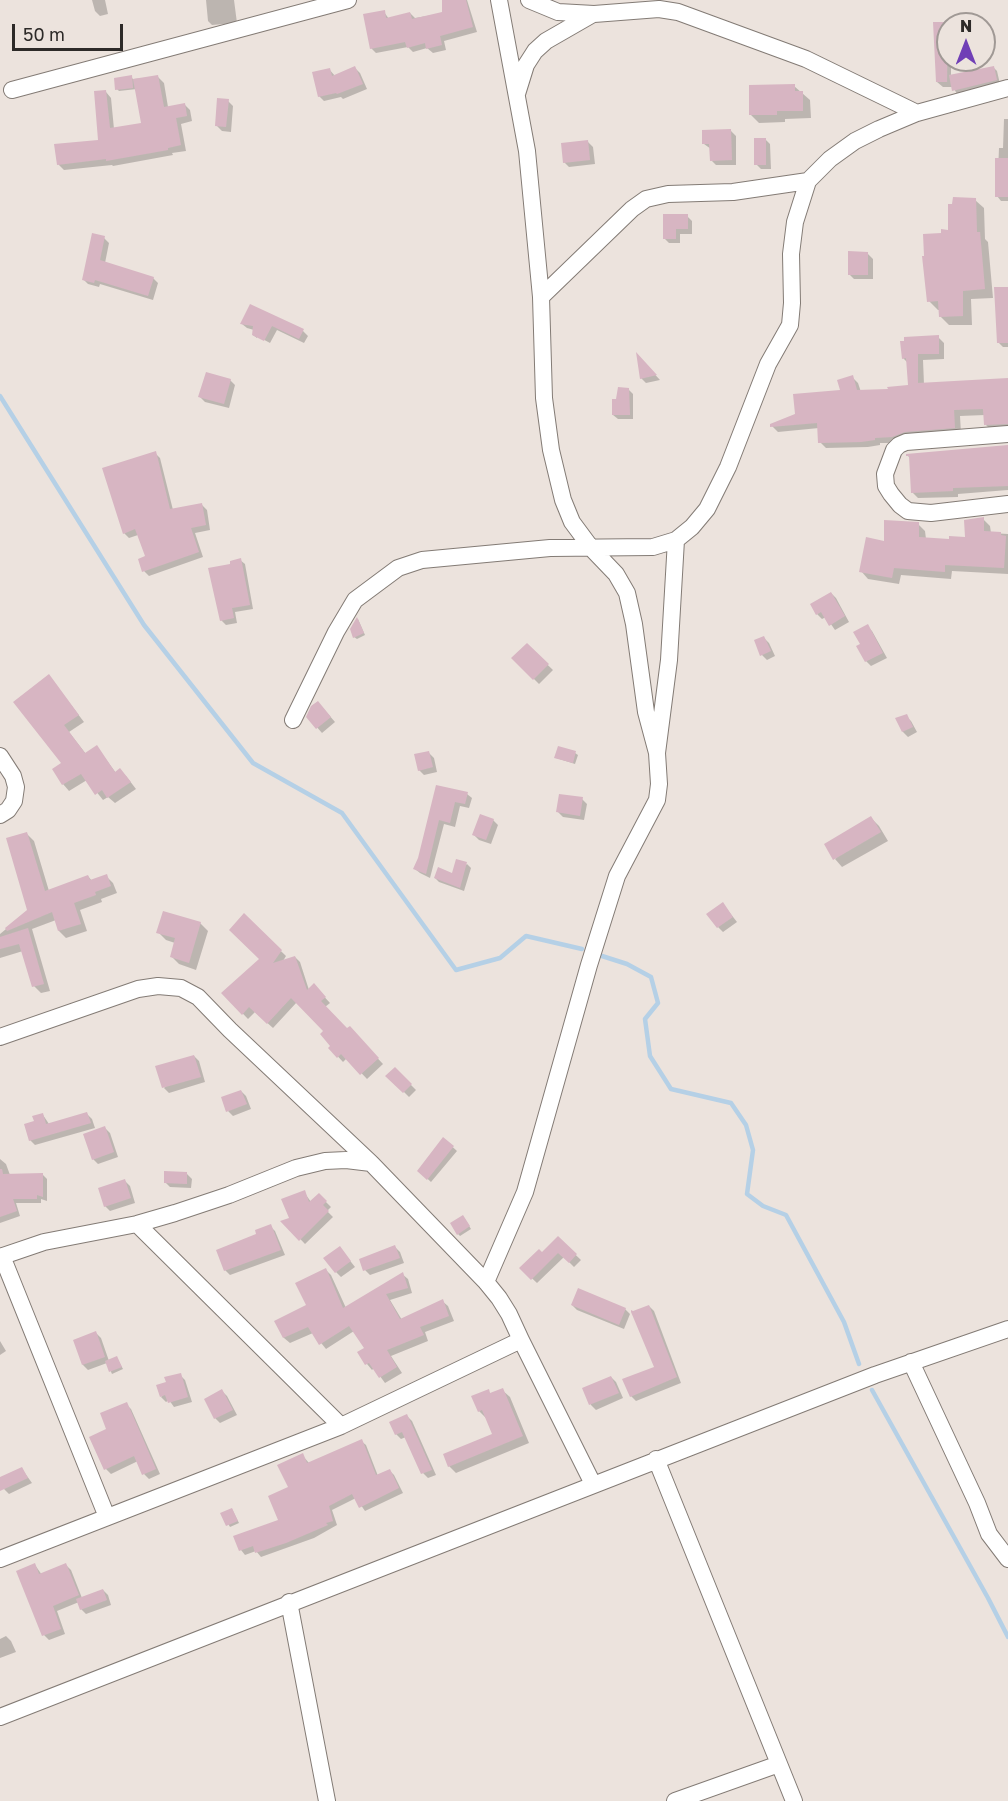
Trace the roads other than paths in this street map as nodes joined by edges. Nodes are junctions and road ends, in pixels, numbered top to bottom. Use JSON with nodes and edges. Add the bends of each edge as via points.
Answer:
{"nodes":[{"id":1,"x":348,"y":0,"type":"edge"},
{"id":2,"x":499,"y":0,"type":"edge"},
{"id":3,"x":529,"y":0,"type":"edge"},
{"id":4,"x":594,"y":14,"type":"junction"},
{"id":5,"x":1008,"y":88,"type":"edge"},
{"id":6,"x":12,"y":90,"type":"dead end"},
{"id":7,"x":516,"y":97,"type":"junction"},
{"id":8,"x":916,"y":113,"type":"junction"},
{"id":9,"x":808,"y":181,"type":"junction"},
{"id":10,"x":541,"y":297,"type":"junction"},
{"id":11,"x":1008,"y":434,"type":"edge"},
{"id":12,"x":1008,"y":504,"type":"edge"},
{"id":13,"x":676,"y":540,"type":"junction"},
{"id":14,"x":592,"y":549,"type":"junction"},
{"id":15,"x":292,"y":720,"type":"dead end"},
{"id":16,"x":657,"y":753,"type":"junction"},
{"id":17,"x":0,"y":756,"type":"edge"},
{"id":18,"x":0,"y":815,"type":"edge"},
{"id":19,"x":0,"y":1037,"type":"edge"},
{"id":20,"x":371,"y":1163,"type":"junction"},
{"id":21,"x":137,"y":1224,"type":"junction"},
{"id":22,"x":1,"y":1256,"type":"edge"},
{"id":23,"x":486,"y":1282,"type":"junction"},
{"id":24,"x":1008,"y":1329,"type":"edge"},
{"id":25,"x":520,"y":1340,"type":"junction"},
{"id":26,"x":911,"y":1362,"type":"junction"},
{"id":27,"x":341,"y":1426,"type":"junction"},
{"id":28,"x":656,"y":1459,"type":"junction"},
{"id":29,"x":593,"y":1484,"type":"junction"},
{"id":30,"x":107,"y":1517,"type":"junction"},
{"id":31,"x":0,"y":1559,"type":"edge"},
{"id":32,"x":1008,"y":1559,"type":"edge"},
{"id":33,"x":289,"y":1602,"type":"junction"},
{"id":34,"x":0,"y":1717,"type":"edge"},
{"id":35,"x":779,"y":1764,"type":"junction"},
{"id":36,"x":327,"y":1801,"type":"edge"},
{"id":37,"x":675,"y":1801,"type":"edge"},
{"id":38,"x":794,"y":1801,"type":"edge"}],
"edges":[{"from":1,"to":6,"type":"street"},
{"from":2,"to":7,"type":"street"},
{"from":3,"to":4,"type":"street","via":[[558,12]]},
{"from":4,"to":7,"type":"street","via":[[535,51]]},
{"from":4,"to":8,"type":"street","via":[[660,9],[678,12],[806,59]]},
{"from":5,"to":8,"type":"street"},
{"from":7,"to":10,"type":"street","via":[[527,151]]},
{"from":8,"to":9,"type":"street","via":[[855,141]]},
{"from":9,"to":10,"type":"street","via":[[646,199]]},
{"from":9,"to":13,"type":"street","via":[[792,243],[790,325],[768,364],[728,467],[707,509]]},
{"from":10,"to":14,"type":"street","via":[[544,398],[551,450],[567,511]]},
{"from":11,"to":12,"type":"street","via":[[906,442],[894,450],[885,474],[886,486],[908,511],[932,513]]},
{"from":13,"to":14,"type":"street","via":[[653,547]]},
{"from":13,"to":16,"type":"street","via":[[669,660]]},
{"from":14,"to":15,"type":"street","via":[[550,548],[422,560],[398,568],[355,600]]},
{"from":14,"to":16,"type":"street","via":[[616,574],[627,593],[646,712]]},
{"from":16,"to":23,"type":"street","via":[[657,800],[617,876],[525,1192]]},
{"from":17,"to":18,"type":"street","via":[[16,787],[14,801]]},
{"from":19,"to":20,"type":"street","via":[[138,989],[181,988],[198,996]]},
{"from":20,"to":21,"type":"street","via":[[325,1161],[296,1167],[229,1195]]},
{"from":20,"to":23,"type":"street"},
{"from":21,"to":22,"type":"street","via":[[44,1242]]},
{"from":21,"to":27,"type":"street"},
{"from":22,"to":30,"type":"street"},
{"from":23,"to":25,"type":"street","via":[[509,1314]]},
{"from":24,"to":26,"type":"street"},
{"from":25,"to":27,"type":"street"},
{"from":25,"to":29,"type":"street"},
{"from":26,"to":28,"type":"street"},
{"from":26,"to":32,"type":"street","via":[[988,1534]]},
{"from":27,"to":30,"type":"street"},
{"from":28,"to":29,"type":"street"},
{"from":28,"to":35,"type":"street"},
{"from":29,"to":33,"type":"street"},
{"from":30,"to":31,"type":"street"},
{"from":33,"to":34,"type":"street"},
{"from":33,"to":36,"type":"street"},
{"from":35,"to":37,"type":"street"},
{"from":35,"to":38,"type":"street"}]}
